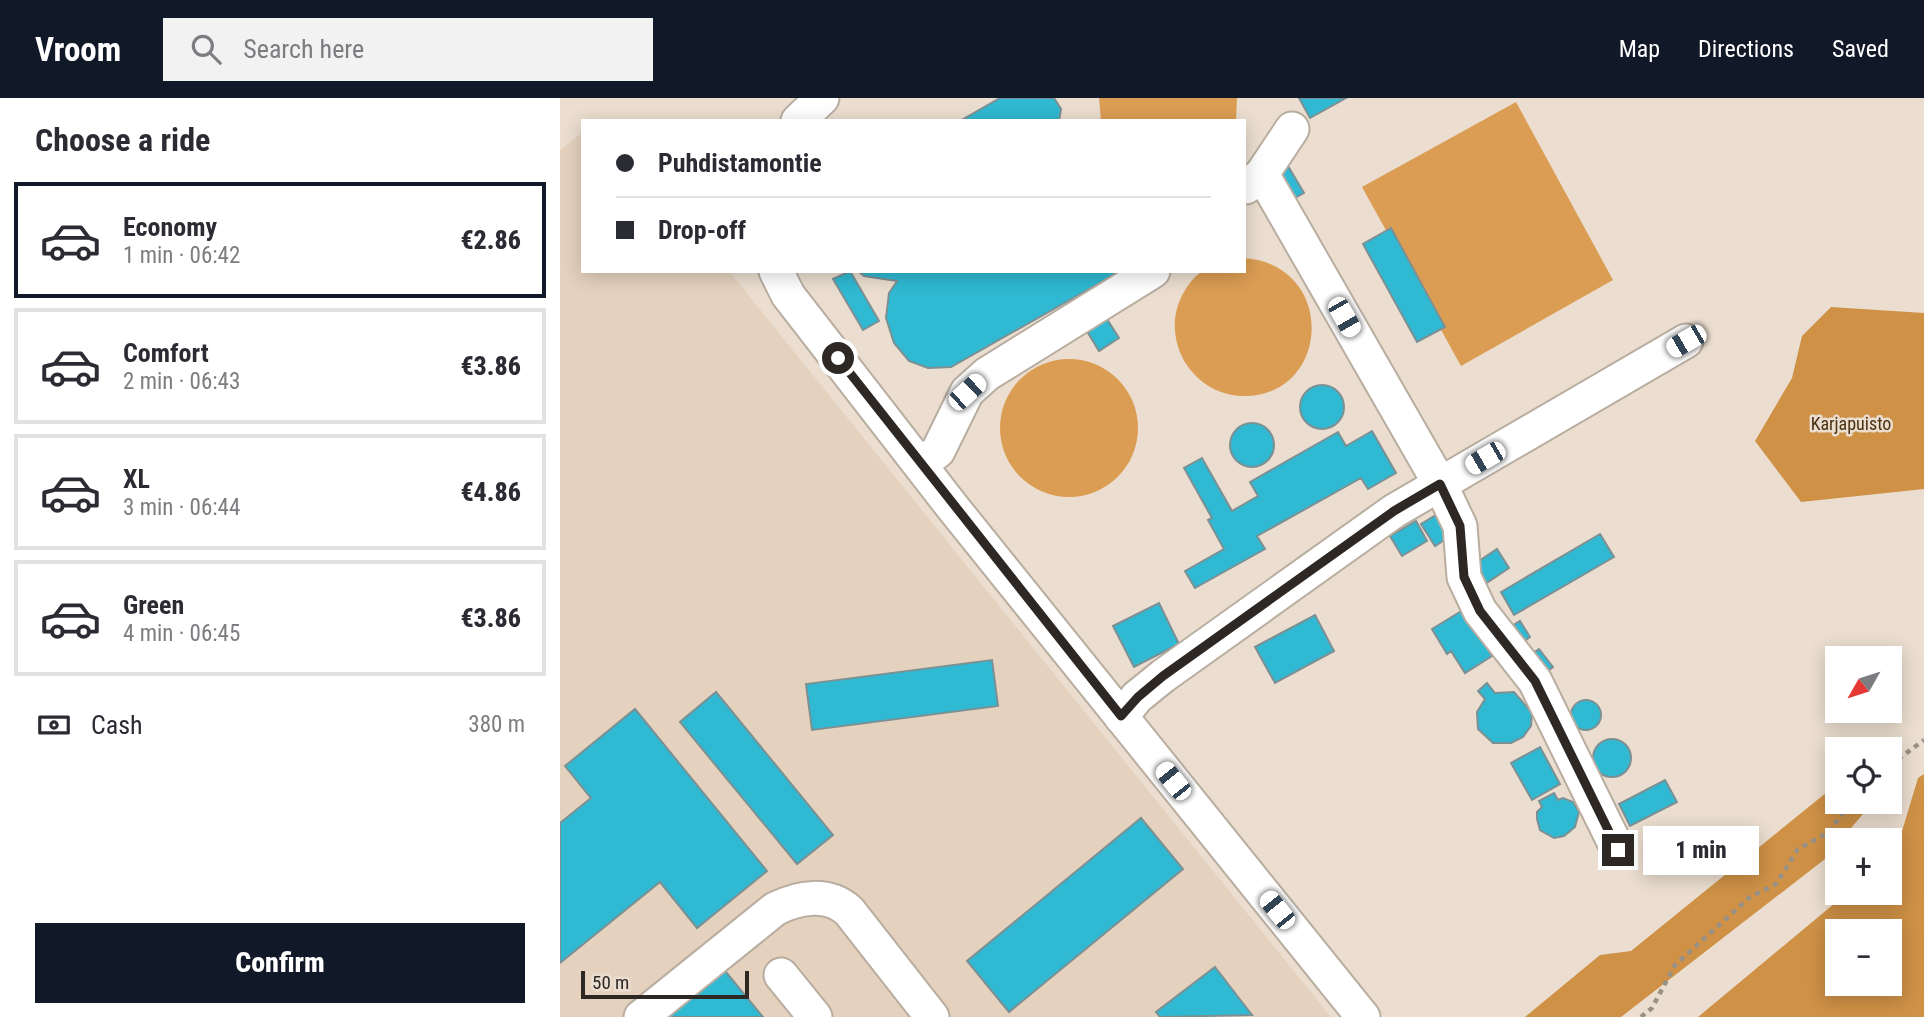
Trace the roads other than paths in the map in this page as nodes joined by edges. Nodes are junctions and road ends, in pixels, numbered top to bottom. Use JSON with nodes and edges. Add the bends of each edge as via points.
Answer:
{"nodes":[{"id":1,"x":822,"y":98,"type":"edge"},
{"id":2,"x":800,"y":119,"type":"edge"},
{"id":3,"x":1292,"y":129,"type":"dead end"},
{"id":4,"x":1253,"y":181,"type":"edge"},
{"id":5,"x":777,"y":273,"type":"edge"},
{"id":6,"x":1150,"y":273,"type":"edge"},
{"id":7,"x":1686,"y":341,"type":"dead end"},
{"id":8,"x":922,"y":464,"type":"junction"},
{"id":9,"x":1440,"y":484,"type":"junction"},
{"id":10,"x":1121,"y":716,"type":"junction"},
{"id":11,"x":1618,"y":850,"type":"dead end"},
{"id":12,"x":781,"y":975,"type":"dead end"},
{"id":13,"x":641,"y":1017,"type":"edge"},
{"id":14,"x":815,"y":1017,"type":"edge"},
{"id":15,"x":932,"y":1017,"type":"edge"},
{"id":16,"x":1363,"y":1017,"type":"edge"}],
"edges":[{"from":1,"to":2,"type":"street"},
{"from":3,"to":4,"type":"street"},
{"from":4,"to":9,"type":"street"},
{"from":5,"to":8,"type":"street","via":[[788,295]]},
{"from":6,"to":8,"type":"street","via":[[987,374],[967,392],[938,451]]},
{"from":7,"to":9,"type":"street"},
{"from":8,"to":10,"type":"street"},
{"from":9,"to":10,"type":"street","via":[[1394,511],[1163,676]]},
{"from":9,"to":11,"type":"street","via":[[1460,526],[1464,577],[1480,611],[1535,681]]},
{"from":10,"to":16,"type":"street"},
{"from":12,"to":14,"type":"street"},
{"from":13,"to":15,"type":"street","via":[[775,909],[790,901],[821,898],[838,901],[849,911]]}]}
